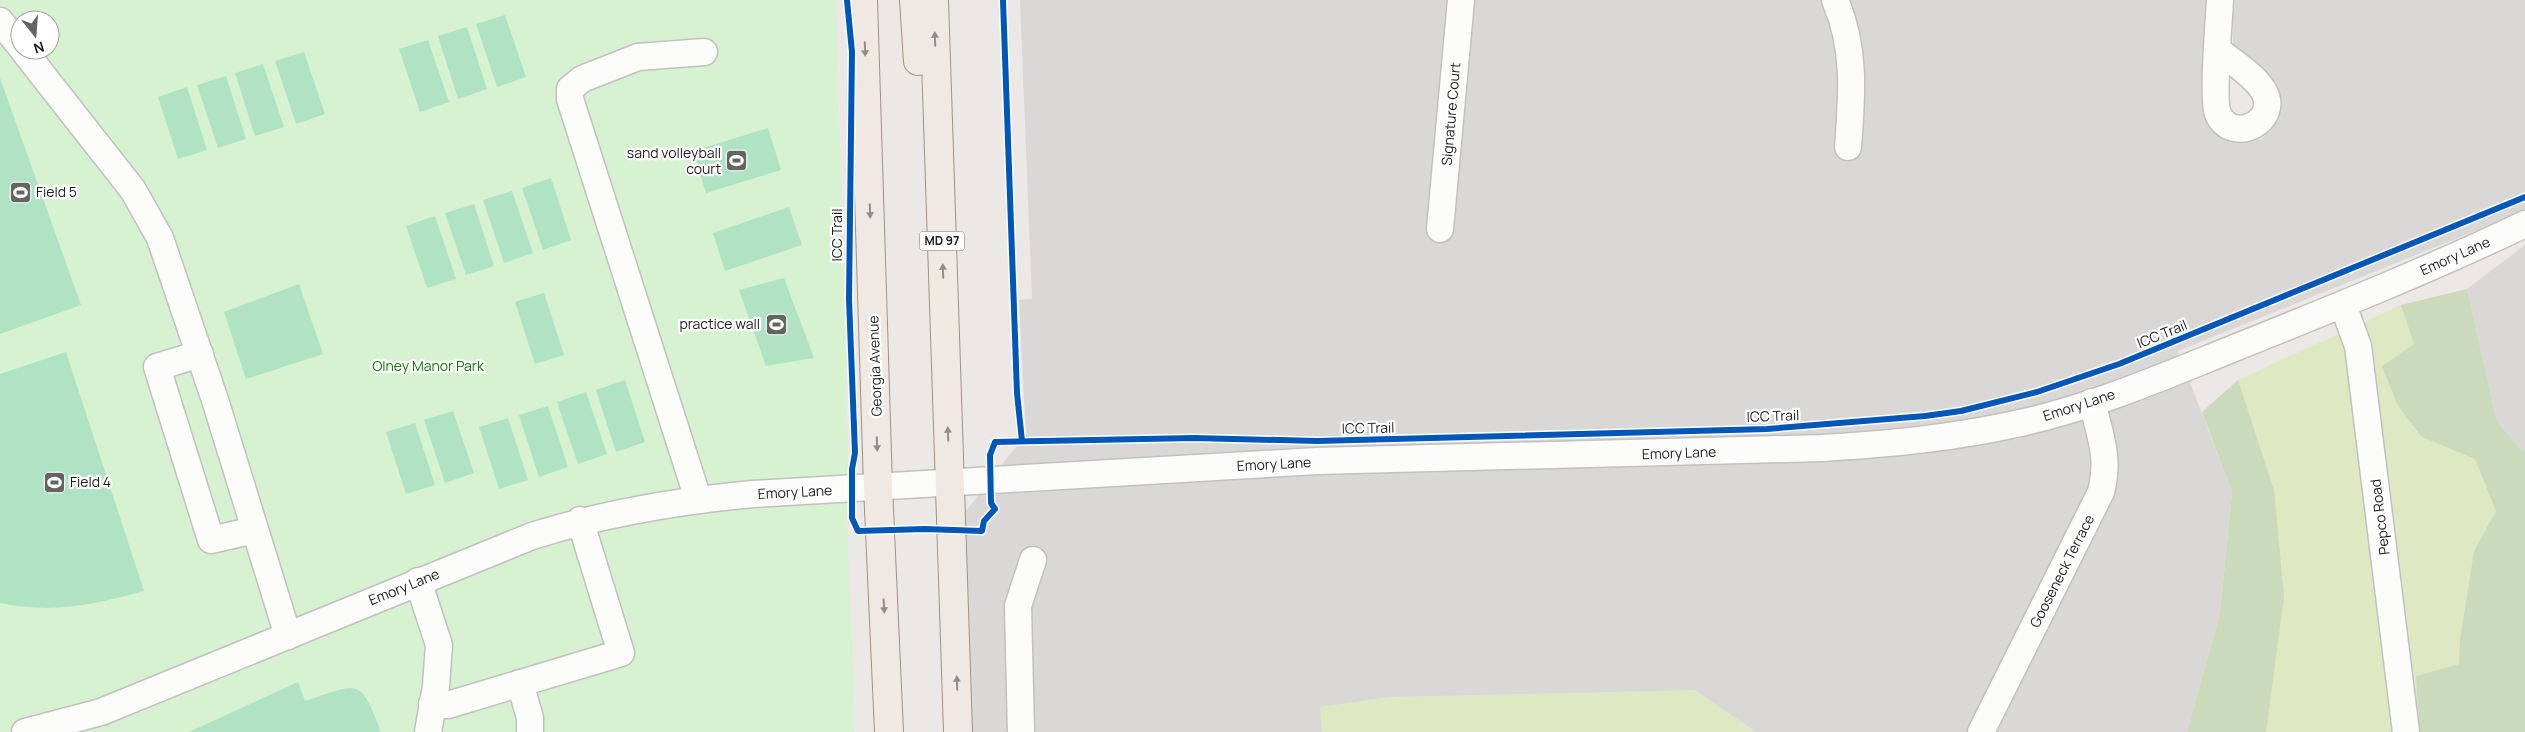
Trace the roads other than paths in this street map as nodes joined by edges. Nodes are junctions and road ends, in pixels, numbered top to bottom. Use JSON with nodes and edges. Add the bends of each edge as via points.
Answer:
{"nodes":[{"id":1,"x":863,"y":0,"type":"edge"},
{"id":2,"x":914,"y":0,"type":"edge"},
{"id":3,"x":934,"y":0,"type":"edge"},
{"id":4,"x":1461,"y":0,"type":"edge"},
{"id":5,"x":1835,"y":0,"type":"edge"},
{"id":6,"x":2220,"y":0,"type":"edge"},
{"id":7,"x":0,"y":22,"type":"edge"},
{"id":8,"x":10,"y":34,"type":"edge"},
{"id":9,"x":2218,"y":50,"type":"dead end"},
{"id":10,"x":704,"y":52,"type":"dead end"},
{"id":11,"x":31,"y":60,"type":"edge"},
{"id":12,"x":936,"y":87,"type":"junction"},
{"id":13,"x":1848,"y":147,"type":"dead end"},
{"id":14,"x":2525,"y":224,"type":"edge"},
{"id":15,"x":1440,"y":229,"type":"dead end"},
{"id":16,"x":2343,"y":304,"type":"junction"},
{"id":17,"x":200,"y":354,"type":"junction"},
{"id":18,"x":2092,"y":402,"type":"junction"},
{"id":19,"x":950,"y":482,"type":"junction"},
{"id":20,"x":878,"y":487,"type":"junction"},
{"id":21,"x":698,"y":499,"type":"junction"},
{"id":22,"x":580,"y":520,"type":"junction"},
{"id":23,"x":255,"y":530,"type":"junction"},
{"id":24,"x":1033,"y":560,"type":"dead end"},
{"id":25,"x":418,"y":581,"type":"junction"},
{"id":26,"x":288,"y":636,"type":"junction"},
{"id":27,"x":520,"y":683,"type":"junction"},
{"id":28,"x":432,"y":704,"type":"junction"},
{"id":29,"x":25,"y":732,"type":"edge"},
{"id":30,"x":428,"y":732,"type":"edge"},
{"id":31,"x":530,"y":732,"type":"edge"},
{"id":32,"x":889,"y":732,"type":"edge"},
{"id":33,"x":958,"y":732,"type":"edge"},
{"id":34,"x":1021,"y":732,"type":"edge"},
{"id":35,"x":1981,"y":732,"type":"edge"},
{"id":36,"x":2406,"y":732,"type":"edge"}],
"edges":[{"from":1,"to":20,"type":"main road","name":"Georgia Avenue","one_way":true},
{"from":2,"to":12,"type":"main road","via":[[917,59]]},
{"from":12,"to":3,"type":"main road","number":"MD 97","one_way":true},
{"from":4,"to":15,"type":"street","name":"Signature Court"},
{"from":5,"to":13,"type":"street","via":[[1851,54],[1853,92]]},
{"from":6,"to":9,"type":"street"},
{"from":7,"to":8,"type":"street"},
{"from":10,"to":21,"type":"street","via":[[638,57],[582,79],[570,90],[570,99]]},
{"from":11,"to":17,"type":"street","via":[[105,152],[148,214],[167,256]]},
{"from":19,"to":12,"type":"main road","number":"MD 97","one_way":true},
{"from":14,"to":16,"type":"street","name":"Emory Lane"},
{"from":16,"to":18,"type":"street","name":"Emory Lane"},
{"from":16,"to":36,"type":"street","name":"Pepco Road","via":[[2358,346]]},
{"from":17,"to":23,"type":"street"},
{"from":17,"to":23,"type":"street","via":[[157,366],[208,531],[211,540]]},
{"from":18,"to":19,"type":"street","name":"Emory Lane","via":[[2022,423],[1959,436],[1893,444],[1679,453],[1317,461]]},
{"from":18,"to":35,"type":"street","name":"Gooseneck Terrace","via":[[2106,457],[2101,492]]},
{"from":19,"to":20,"type":"street","name":"Emory Lane"},
{"from":33,"to":19,"type":"main road","number":"MD 97","one_way":true},
{"from":20,"to":21,"type":"street","name":"Emory Lane"},
{"from":20,"to":32,"type":"main road","name":"Georgia Avenue","one_way":true},
{"from":21,"to":22,"type":"street","name":"Emory Lane"},
{"from":22,"to":25,"type":"street","name":"Emory Lane"},
{"from":22,"to":27,"type":"street","via":[[621,653]]},
{"from":23,"to":26,"type":"street"},
{"from":24,"to":34,"type":"street","via":[[1018,606]]},
{"from":25,"to":26,"type":"street","name":"Emory Lane"},
{"from":25,"to":28,"type":"street","via":[[439,645]]},
{"from":26,"to":29,"type":"street","name":"Emory Lane","via":[[101,712]]},
{"from":27,"to":28,"type":"street","via":[[448,705]]},
{"from":27,"to":31,"type":"street","via":[[530,718]]},
{"from":28,"to":30,"type":"street"}]}
